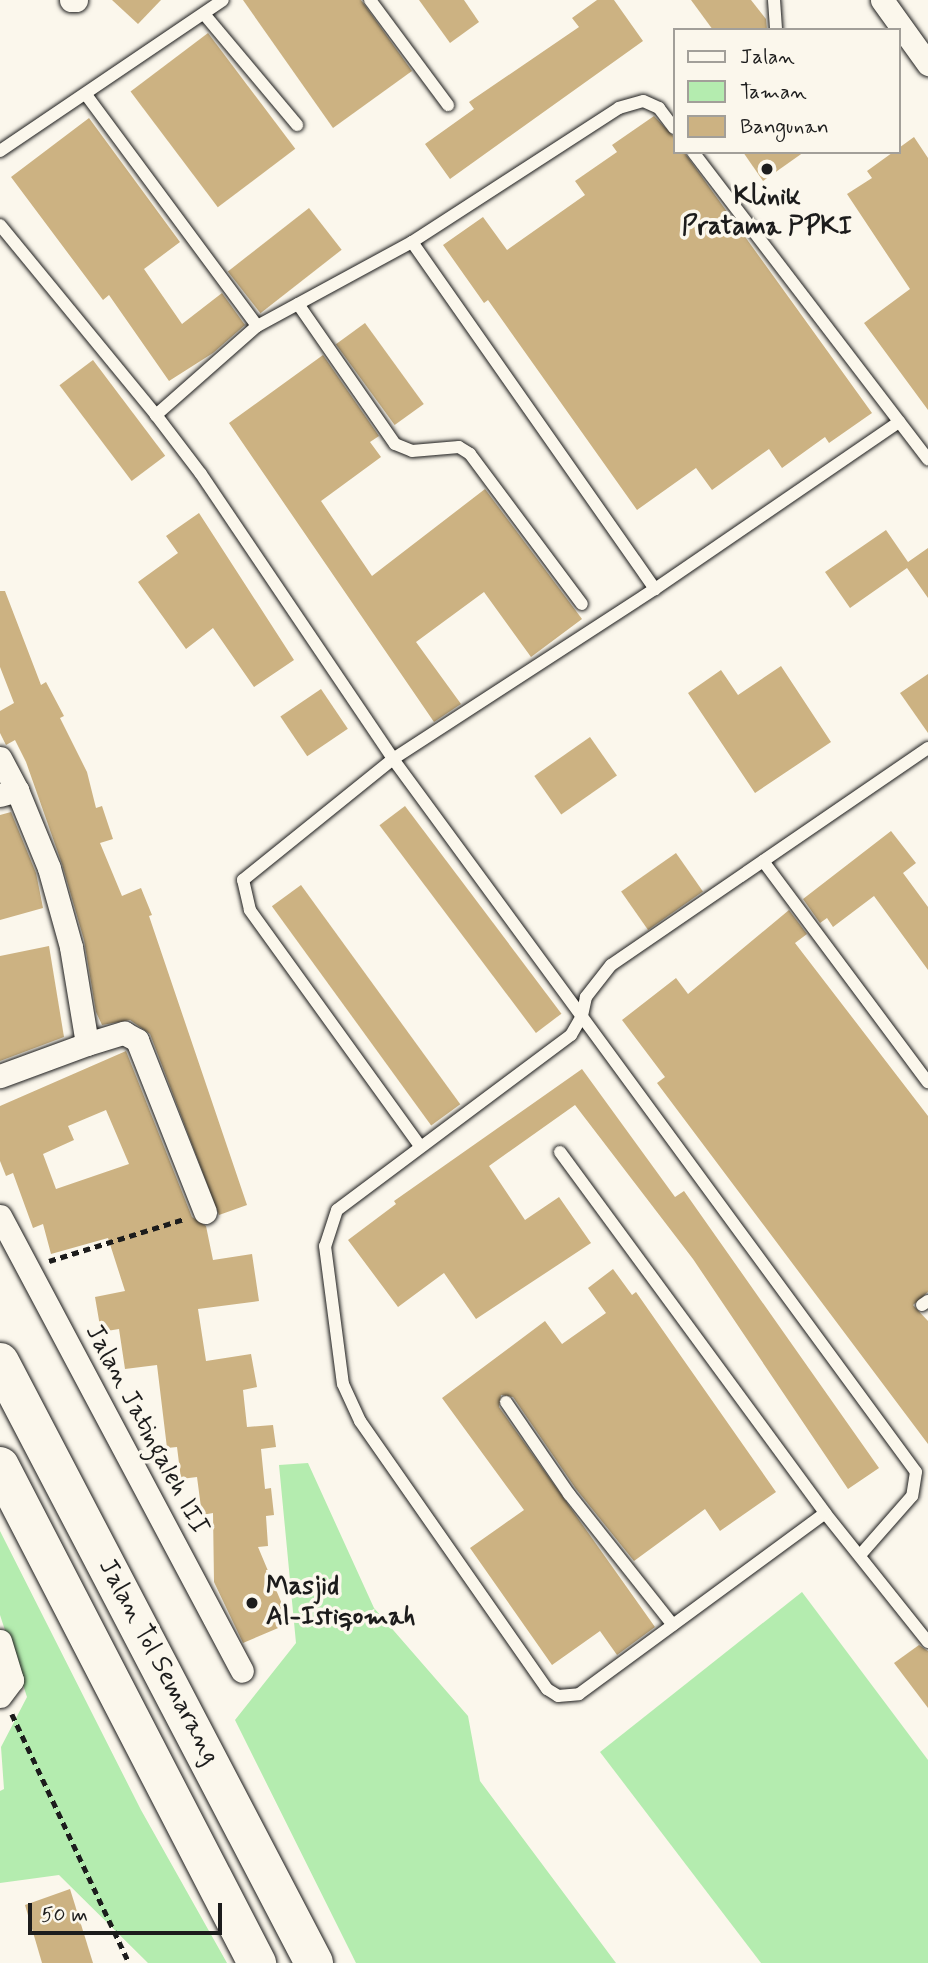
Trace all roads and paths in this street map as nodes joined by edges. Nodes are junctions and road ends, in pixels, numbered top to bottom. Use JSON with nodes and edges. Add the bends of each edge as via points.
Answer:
{"nodes":[{"id":1,"x":223,"y":0,"type":"edge"},
{"id":2,"x":370,"y":0,"type":"edge"},
{"id":3,"x":774,"y":0,"type":"edge"},
{"id":4,"x":882,"y":0,"type":"edge"},
{"id":5,"x":204,"y":14,"type":"junction"},
{"id":6,"x":776,"y":28,"type":"edge"},
{"id":7,"x":928,"y":64,"type":"edge"},
{"id":8,"x":87,"y":96,"type":"junction"},
{"id":9,"x":448,"y":105,"type":"dead end"},
{"id":10,"x":297,"y":125,"type":"dead end"},
{"id":11,"x":673,"y":127,"type":"edge"},
{"id":12,"x":0,"y":151,"type":"edge"},
{"id":13,"x":695,"y":154,"type":"edge"},
{"id":14,"x":0,"y":225,"type":"edge"},
{"id":15,"x":412,"y":242,"type":"junction"},
{"id":16,"x":298,"y":304,"type":"junction"},
{"id":17,"x":257,"y":326,"type":"junction"},
{"id":18,"x":156,"y":415,"type":"junction"},
{"id":19,"x":898,"y":422,"type":"junction"},
{"id":20,"x":927,"y":458,"type":"edge"},
{"id":21,"x":655,"y":589,"type":"junction"},
{"id":22,"x":582,"y":604,"type":"dead end"},
{"id":23,"x":928,"y":748,"type":"edge"},
{"id":24,"x":0,"y":758,"type":"edge"},
{"id":25,"x":393,"y":759,"type":"junction"},
{"id":26,"x":9,"y":793,"type":"edge"},
{"id":27,"x":763,"y":861,"type":"junction"},
{"id":28,"x":582,"y":1016,"type":"junction"},
{"id":29,"x":87,"y":1044,"type":"junction"},
{"id":30,"x":0,"y":1076,"type":"edge"},
{"id":31,"x":928,"y":1082,"type":"edge"},
{"id":32,"x":421,"y":1146,"type":"junction"},
{"id":33,"x":560,"y":1152,"type":"dead end"},
{"id":34,"x":205,"y":1212,"type":"joint"},
{"id":35,"x":0,"y":1216,"type":"edge"},
{"id":36,"x":29,"y":1268,"type":"junction"},
{"id":37,"x":0,"y":1362,"type":"edge"},
{"id":38,"x":506,"y":1402,"type":"dead end"},
{"id":39,"x":0,"y":1466,"type":"edge"},
{"id":40,"x":825,"y":1513,"type":"junction"},
{"id":41,"x":861,"y":1554,"type":"junction"},
{"id":42,"x":673,"y":1625,"type":"junction"},
{"id":43,"x":0,"y":1641,"type":"edge"},
{"id":44,"x":928,"y":1642,"type":"edge"},
{"id":45,"x":242,"y":1671,"type":"dead end"},
{"id":46,"x":2,"y":1695,"type":"edge"},
{"id":47,"x":130,"y":1963,"type":"edge"},
{"id":48,"x":257,"y":1963,"type":"edge"},
{"id":49,"x":314,"y":1963,"type":"edge"}],
"edges":[{"from":1,"to":5,"type":"lane"},
{"from":2,"to":9,"type":"lane"},
{"from":3,"to":6,"type":"lane"},
{"from":4,"to":7,"type":"street"},
{"from":5,"to":8,"type":"lane"},
{"from":5,"to":10,"type":"lane"},
{"from":8,"to":12,"type":"lane"},
{"from":8,"to":17,"type":"lane"},
{"from":11,"to":15,"type":"lane","via":[[659,108],[632,101]]},
{"from":13,"to":19,"type":"lane"},
{"from":14,"to":18,"type":"lane"},
{"from":15,"to":16,"type":"lane"},
{"from":15,"to":21,"type":"lane"},
{"from":16,"to":17,"type":"lane"},
{"from":16,"to":22,"type":"lane","via":[[395,444],[412,451],[459,447],[470,454]]},
{"from":17,"to":18,"type":"lane"},
{"from":18,"to":25,"type":"lane","via":[[201,474]]},
{"from":19,"to":20,"type":"lane"},
{"from":19,"to":21,"type":"lane"},
{"from":21,"to":25,"type":"lane"},
{"from":23,"to":27,"type":"lane"},
{"from":24,"to":26,"type":"street"},
{"from":25,"to":28,"type":"lane"},
{"from":25,"to":32,"type":"lane","via":[[247,874],[243,892],[250,910]]},
{"from":26,"to":29,"type":"street","via":[[49,868],[71,947]]},
{"from":27,"to":28,"type":"lane","via":[[611,965],[586,996]]},
{"from":27,"to":31,"type":"lane"},
{"from":28,"to":32,"type":"lane","via":[[571,1035]]},
{"from":28,"to":41,"type":"lane","via":[[916,1472],[912,1496]]},
{"from":29,"to":30,"type":"street"},
{"from":29,"to":34,"type":"street","via":[[124,1033],[137,1040]]},
{"from":32,"to":42,"type":"lane","via":[[337,1210],[329,1224],[326,1270],[342,1384],[360,1421],[547,1689],[558,1696],[579,1694]]},
{"from":33,"to":40,"type":"lane"},
{"from":34,"to":36,"type":"path"},
{"from":35,"to":36,"type":"street","name":"Jalan Jatingaleh III"},
{"from":36,"to":45,"type":"street","name":"Jalan Jatingaleh III"},
{"from":37,"to":49,"type":"highway","name":"Jalan Tol Semarang"},
{"from":38,"to":42,"type":"lane","via":[[569,1494]]},
{"from":39,"to":48,"type":"highway","name":"Jalan Tol Semarang"},
{"from":40,"to":41,"type":"lane"},
{"from":40,"to":42,"type":"lane"},
{"from":41,"to":44,"type":"lane"},
{"from":43,"to":46,"type":"street","via":[[12,1680]]},
{"from":46,"to":47,"type":"path"}]}
